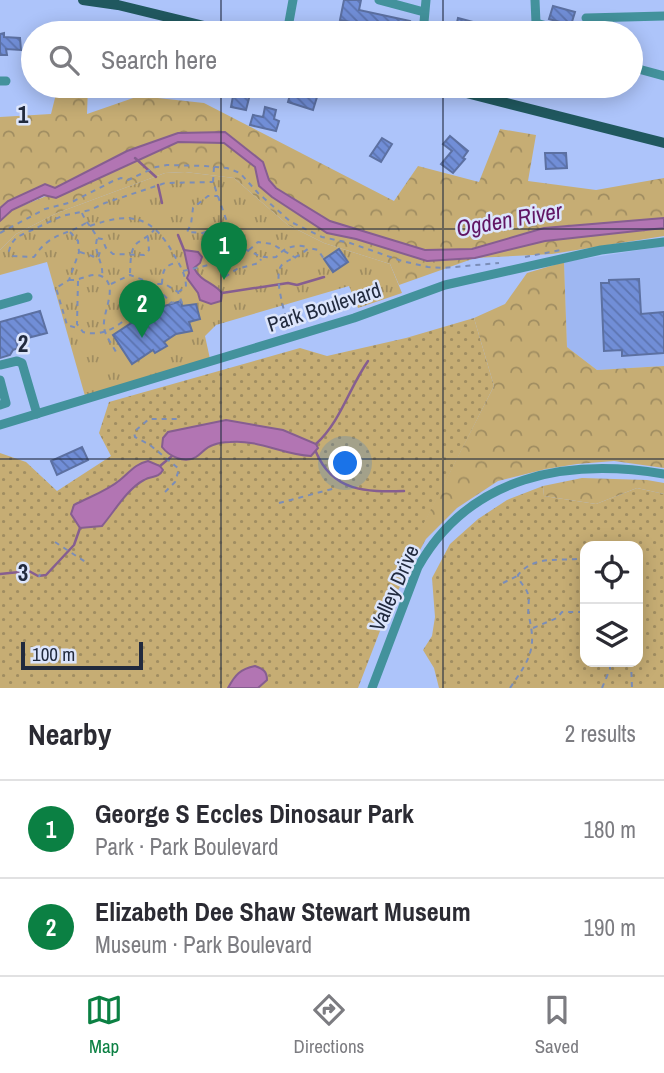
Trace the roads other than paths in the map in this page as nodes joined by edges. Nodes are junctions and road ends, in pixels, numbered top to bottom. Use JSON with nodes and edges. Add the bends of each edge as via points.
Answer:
{"nodes":[{"id":1,"x":83,"y":0,"type":"edge"},
{"id":2,"x":293,"y":0,"type":"edge"},
{"id":3,"x":379,"y":0,"type":"edge"},
{"id":4,"x":426,"y":0,"type":"edge"},
{"id":5,"x":535,"y":0,"type":"edge"},
{"id":6,"x":424,"y":12,"type":"junction"},
{"id":7,"x":664,"y":16,"type":"edge"},
{"id":8,"x":586,"y":18,"type":"dead end"},
{"id":9,"x":183,"y":21,"type":"edge"},
{"id":10,"x":289,"y":21,"type":"edge"},
{"id":11,"x":424,"y":21,"type":"edge"},
{"id":12,"x":536,"y":21,"type":"edge"},
{"id":13,"x":643,"y":70,"type":"edge"},
{"id":14,"x":664,"y":75,"type":"edge"},
{"id":15,"x":486,"y":98,"type":"edge"},
{"id":16,"x":664,"y":143,"type":"edge"},
{"id":17,"x":664,"y":242,"type":"edge"},
{"id":18,"x":28,"y":298,"type":"dead end"},
{"id":19,"x":0,"y":305,"type":"edge"},
{"id":20,"x":0,"y":365,"type":"edge"},
{"id":21,"x":0,"y":380,"type":"edge"},
{"id":22,"x":3,"y":404,"type":"edge"},
{"id":23,"x":37,"y":414,"type":"junction"},
{"id":24,"x":11,"y":422,"type":"junction"},
{"id":25,"x":0,"y":425,"type":"edge"},
{"id":26,"x":664,"y":474,"type":"edge"},
{"id":27,"x":372,"y":688,"type":"edge"}],
"edges":[{"from":1,"to":9,"type":"main road"},
{"from":2,"to":10,"type":"street"},
{"from":3,"to":6,"type":"street"},
{"from":4,"to":6,"type":"street"},
{"from":5,"to":12,"type":"street"},
{"from":6,"to":11,"type":"street"},
{"from":7,"to":8,"type":"street"},
{"from":13,"to":14,"type":"street"},
{"from":15,"to":16,"type":"main road"},
{"from":17,"to":23,"type":"street","name":"Park Boulevard","via":[[601,250],[445,285],[354,318]]},
{"from":18,"to":19,"type":"street"},
{"from":20,"to":23,"type":"street","via":[[22,363]]},
{"from":21,"to":22,"type":"street"},
{"from":22,"to":24,"type":"street"},
{"from":23,"to":24,"type":"street","name":"Park Boulevard"},
{"from":24,"to":25,"type":"street","name":"Park Boulevard"},
{"from":26,"to":27,"type":"street","name":"Valley Drive","via":[[612,469],[534,476],[498,489],[469,508],[428,549],[418,567]]}]}
